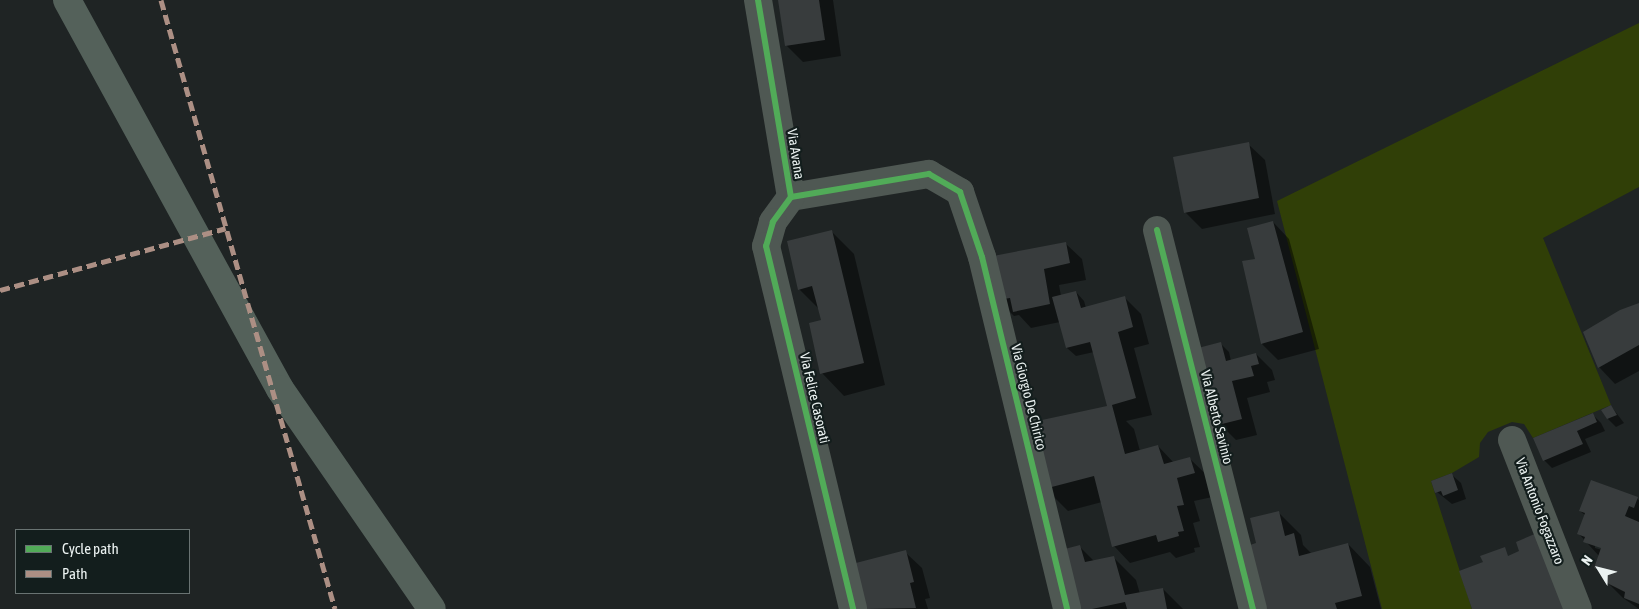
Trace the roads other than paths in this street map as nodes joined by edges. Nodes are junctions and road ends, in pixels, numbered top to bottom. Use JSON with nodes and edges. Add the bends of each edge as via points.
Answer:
{"nodes":[{"id":1,"x":67,"y":0,"type":"edge"},
{"id":2,"x":758,"y":0,"type":"edge"},
{"id":3,"x":960,"y":192,"type":"joint"},
{"id":4,"x":791,"y":197,"type":"junction"},
{"id":5,"x":1157,"y":230,"type":"dead end"},
{"id":6,"x":1512,"y":440,"type":"dead end"},
{"id":7,"x":432,"y":609,"type":"edge"},
{"id":8,"x":853,"y":609,"type":"edge"},
{"id":9,"x":1067,"y":609,"type":"edge"},
{"id":10,"x":1253,"y":609,"type":"edge"},
{"id":11,"x":1578,"y":609,"type":"edge"}],
"edges":[{"from":1,"to":7,"type":"main road","via":[[280,390]]},
{"from":2,"to":4,"type":"street","name":"Via Avana"},
{"from":3,"to":4,"type":"street","name":"Via Avana","via":[[930,174]]},
{"from":3,"to":9,"type":"street","name":"Via Giorgio De Chirico","via":[[982,257]]},
{"from":4,"to":8,"type":"street","name":"Via Felice Casorati","via":[[773,222],[766,246]]},
{"from":5,"to":10,"type":"street","name":"Via Alberto Savinio"},
{"from":6,"to":11,"type":"street","name":"Via Antonio Fogazzaro"}]}
